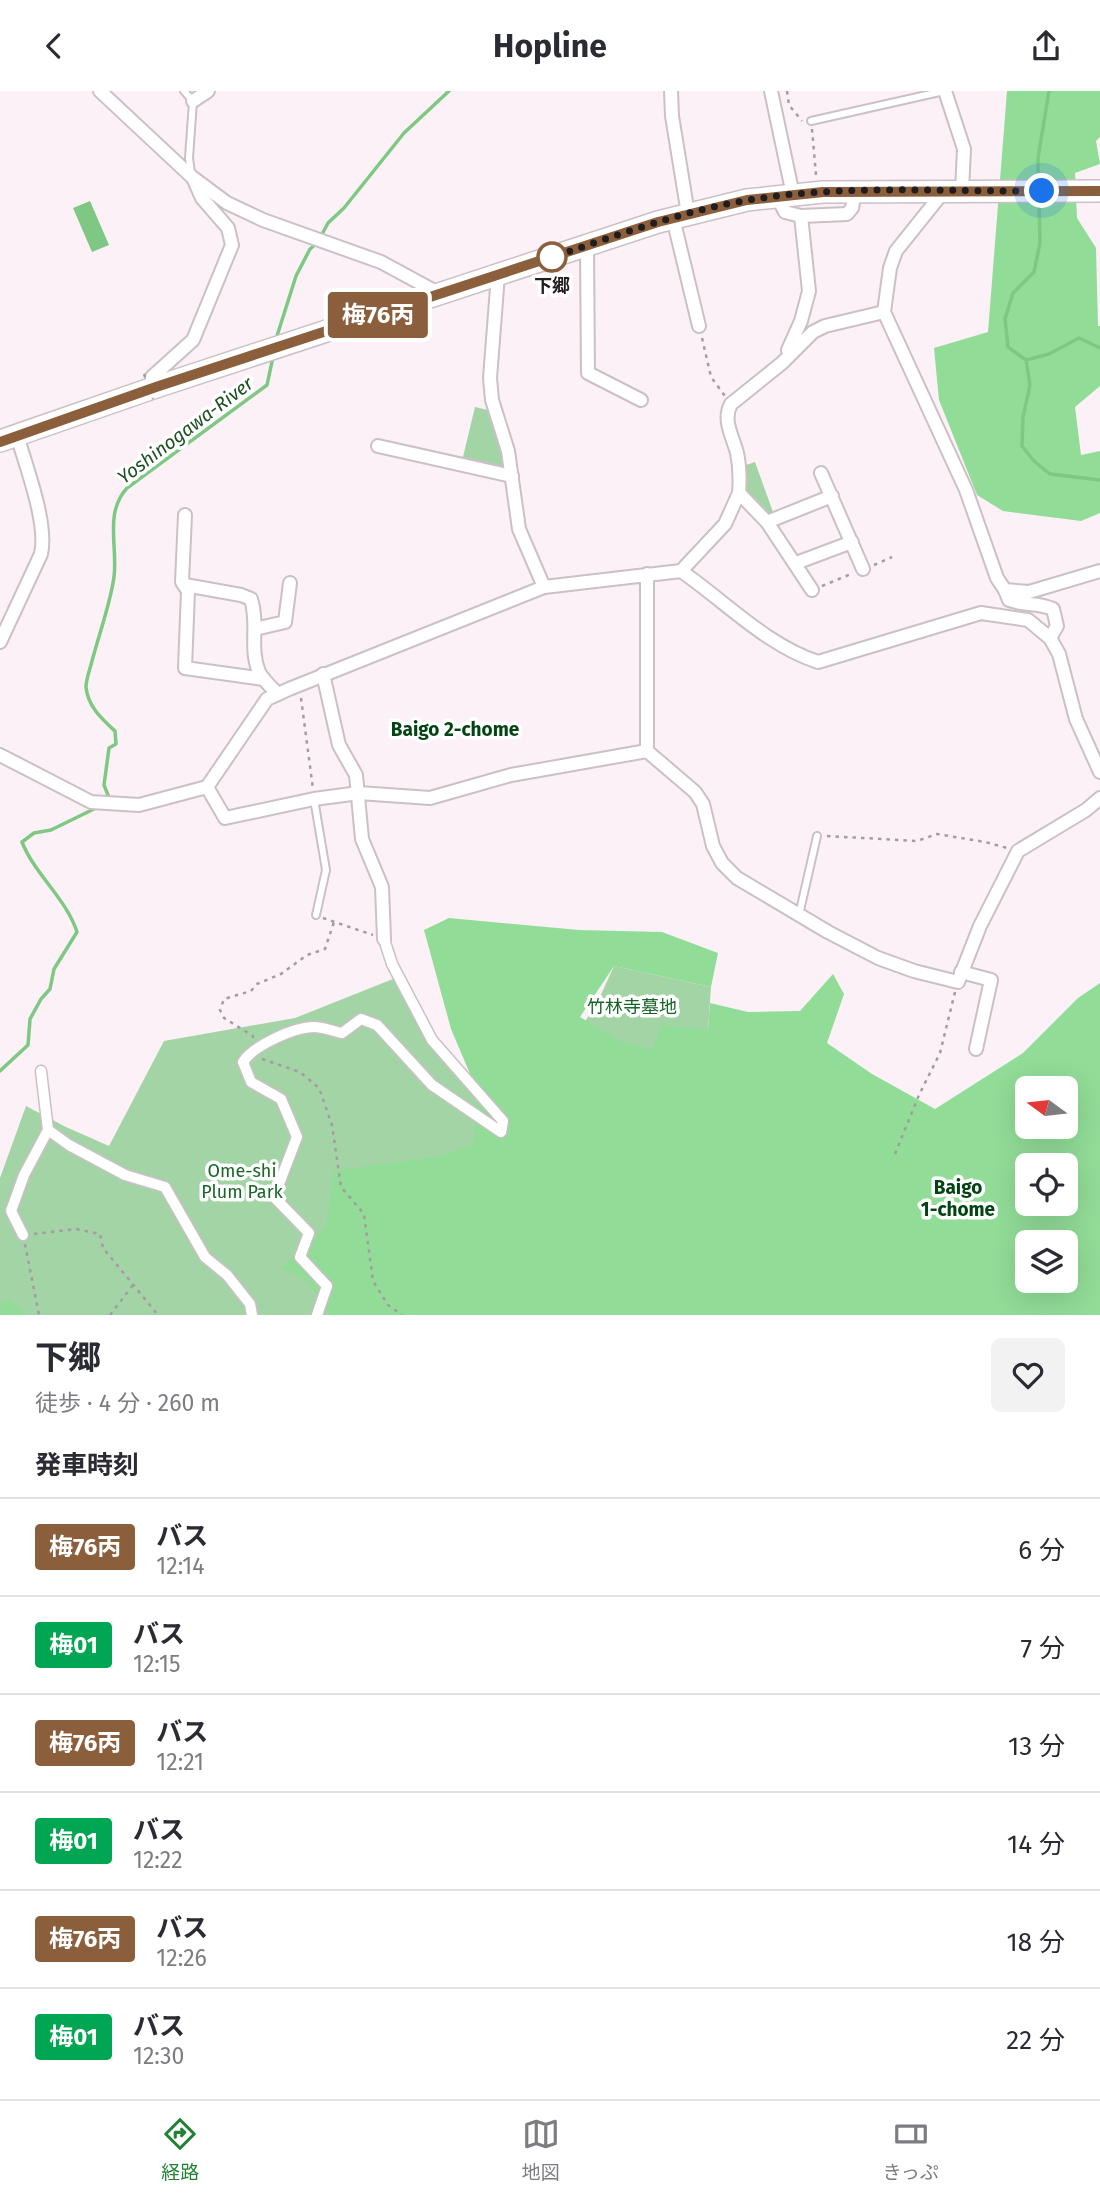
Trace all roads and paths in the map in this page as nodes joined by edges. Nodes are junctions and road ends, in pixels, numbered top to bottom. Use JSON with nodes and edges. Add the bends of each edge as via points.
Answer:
{"nodes":[{"id":1,"x":100,"y":91,"type":"edge"},
{"id":2,"x":208,"y":91,"type":"edge"},
{"id":3,"x":671,"y":91,"type":"edge"},
{"id":4,"x":771,"y":91,"type":"edge"},
{"id":5,"x":787,"y":91,"type":"edge"},
{"id":6,"x":944,"y":91,"type":"edge"},
{"id":7,"x":188,"y":96,"type":"edge"},
{"id":8,"x":811,"y":121,"type":"junction"},
{"id":9,"x":192,"y":177,"type":"junction"},
{"id":10,"x":953,"y":191,"type":"junction"},
{"id":11,"x":1100,"y":191,"type":"edge"},
{"id":12,"x":855,"y":192,"type":"junction"},
{"id":13,"x":818,"y":193,"type":"junction"},
{"id":14,"x":785,"y":196,"type":"junction"},
{"id":15,"x":680,"y":216,"type":"junction"},
{"id":16,"x":801,"y":216,"type":"junction"},
{"id":17,"x":587,"y":246,"type":"junction"},
{"id":18,"x":498,"y":275,"type":"junction"},
{"id":19,"x":440,"y":294,"type":"junction"},
{"id":20,"x":884,"y":312,"type":"junction"},
{"id":21,"x":699,"y":326,"type":"joint"},
{"id":22,"x":782,"y":363,"type":"junction"},
{"id":23,"x":151,"y":387,"type":"junction"},
{"id":24,"x":641,"y":400,"type":"dead end"},
{"id":25,"x":731,"y":404,"type":"junction"},
{"id":26,"x":9,"y":438,"type":"edge"},
{"id":27,"x":378,"y":446,"type":"dead end"},
{"id":28,"x":821,"y":473,"type":"dead end"},
{"id":29,"x":512,"y":477,"type":"junction"},
{"id":30,"x":739,"y":493,"type":"junction"},
{"id":31,"x":832,"y":496,"type":"junction"},
{"id":32,"x":185,"y":515,"type":"dead end"},
{"id":33,"x":767,"y":522,"type":"junction"},
{"id":34,"x":852,"y":542,"type":"junction"},
{"id":35,"x":796,"y":563,"type":"junction"},
{"id":36,"x":863,"y":569,"type":"dead end"},
{"id":37,"x":681,"y":571,"type":"junction"},
{"id":38,"x":1100,"y":571,"type":"edge"},
{"id":39,"x":647,"y":574,"type":"junction"},
{"id":40,"x":290,"y":583,"type":"dead end"},
{"id":41,"x":185,"y":585,"type":"junction"},
{"id":42,"x":544,"y":587,"type":"junction"},
{"id":43,"x":813,"y":590,"type":"dead end"},
{"id":44,"x":1005,"y":590,"type":"junction"},
{"id":45,"x":255,"y":629,"type":"junction"},
{"id":46,"x":1050,"y":638,"type":"junction"},
{"id":47,"x":0,"y":642,"type":"edge"},
{"id":48,"x":323,"y":674,"type":"junction"},
{"id":49,"x":264,"y":679,"type":"junction"},
{"id":50,"x":299,"y":684,"type":"junction"},
{"id":51,"x":278,"y":694,"type":"junction"},
{"id":52,"x":647,"y":751,"type":"junction"},
{"id":53,"x":0,"y":755,"type":"edge"},
{"id":54,"x":1100,"y":772,"type":"edge"},
{"id":55,"x":207,"y":787,"type":"junction"},
{"id":56,"x":359,"y":793,"type":"junction"},
{"id":57,"x":1100,"y":798,"type":"edge"},
{"id":58,"x":314,"y":799,"type":"junction"},
{"id":59,"x":817,"y":836,"type":"joint"},
{"id":60,"x":1018,"y":851,"type":"junction"},
{"id":61,"x":316,"y":915,"type":"joint"},
{"id":62,"x":799,"y":915,"type":"junction"},
{"id":63,"x":334,"y":922,"type":"junction"},
{"id":64,"x":384,"y":939,"type":"junction"},
{"id":65,"x":960,"y":977,"type":"junction"},
{"id":66,"x":976,"y":1049,"type":"dead end"},
{"id":67,"x":248,"y":1054,"type":"junction"},
{"id":68,"x":41,"y":1071,"type":"dead end"},
{"id":69,"x":48,"y":1130,"type":"junction"},
{"id":70,"x":895,"y":1154,"type":"dead end"},
{"id":71,"x":5,"y":1210,"type":"edge"},
{"id":72,"x":23,"y":1235,"type":"junction"},
{"id":73,"x":133,"y":1285,"type":"junction"},
{"id":74,"x":39,"y":1315,"type":"edge"},
{"id":75,"x":110,"y":1315,"type":"edge"},
{"id":76,"x":158,"y":1315,"type":"edge"},
{"id":77,"x":253,"y":1315,"type":"edge"},
{"id":78,"x":317,"y":1315,"type":"edge"},
{"id":79,"x":402,"y":1315,"type":"edge"}],
"edges":[{"from":1,"to":9,"type":"street"},
{"from":2,"to":7,"type":"street"},
{"from":3,"to":15,"type":"street"},
{"from":4,"to":14,"type":"street"},
{"from":5,"to":8,"type":"path","via":[[789,105],[803,122]]},
{"from":6,"to":8,"type":"lane"},
{"from":6,"to":10,"type":"street","via":[[964,149]]},
{"from":7,"to":9,"type":"lane"},
{"from":8,"to":13,"type":"path"},
{"from":9,"to":19,"type":"street","via":[[226,203],[382,262]]},
{"from":9,"to":23,"type":"street","via":[[202,198],[228,228],[232,245],[192,340],[152,377]]},
{"from":10,"to":11,"type":"main road"},
{"from":10,"to":12,"type":"main road"},
{"from":10,"to":20,"type":"street","via":[[896,251]]},
{"from":12,"to":13,"type":"main road"},
{"from":12,"to":16,"type":"street","via":[[847,213]]},
{"from":13,"to":14,"type":"main road"},
{"from":14,"to":15,"type":"main road"},
{"from":14,"to":16,"type":"street","via":[[785,212]]},
{"from":15,"to":17,"type":"main road"},
{"from":15,"to":21,"type":"street"},
{"from":16,"to":22,"type":"street","via":[[810,291]]},
{"from":17,"to":18,"type":"main road"},
{"from":17,"to":24,"type":"street","via":[[588,373]]},
{"from":18,"to":19,"type":"main road"},
{"from":18,"to":29,"type":"street","via":[[490,378]]},
{"from":19,"to":23,"type":"main road"},
{"from":20,"to":22,"type":"street","via":[[825,325]]},
{"from":20,"to":44,"type":"street","via":[[966,490]]},
{"from":21,"to":25,"type":"path","via":[[711,377]]},
{"from":22,"to":25,"type":"street"},
{"from":23,"to":26,"type":"main road"},
{"from":25,"to":30,"type":"street","via":[[727,419],[737,454]]},
{"from":26,"to":47,"type":"street","via":[[40,519],[44,542]]},
{"from":27,"to":29,"type":"street"},
{"from":28,"to":31,"type":"street"},
{"from":29,"to":42,"type":"street","via":[[519,529]]},
{"from":30,"to":33,"type":"street"},
{"from":30,"to":37,"type":"street","via":[[725,524]]},
{"from":31,"to":33,"type":"street"},
{"from":31,"to":34,"type":"street"},
{"from":32,"to":41,"type":"street"},
{"from":33,"to":35,"type":"street"},
{"from":34,"to":35,"type":"street"},
{"from":34,"to":36,"type":"street"},
{"from":35,"to":43,"type":"street"},
{"from":37,"to":39,"type":"street"},
{"from":37,"to":46,"type":"street","via":[[773,640],[818,662],[981,613],[1028,620]]},
{"from":38,"to":44,"type":"street","via":[[1029,592]]},
{"from":39,"to":42,"type":"street"},
{"from":39,"to":52,"type":"street"},
{"from":40,"to":45,"type":"street","via":[[285,622]]},
{"from":41,"to":45,"type":"street","via":[[251,599]]},
{"from":41,"to":49,"type":"street","via":[[185,668]]},
{"from":42,"to":48,"type":"street"},
{"from":44,"to":46,"type":"street","via":[[1009,600],[1019,604],[1040,603],[1053,609],[1057,626]]},
{"from":45,"to":49,"type":"street","via":[[255,655]]},
{"from":46,"to":54,"type":"street","via":[[1059,654],[1076,719]]},
{"from":48,"to":50,"type":"street"},
{"from":48,"to":56,"type":"street","via":[[339,745],[356,775]]},
{"from":49,"to":51,"type":"street"},
{"from":50,"to":51,"type":"street"},
{"from":50,"to":58,"type":"path"},
{"from":51,"to":55,"type":"street","via":[[267,699]]},
{"from":52,"to":56,"type":"street","via":[[511,775],[430,798]]},
{"from":52,"to":62,"type":"street","via":[[695,792],[722,863],[737,878]]},
{"from":53,"to":55,"type":"street","via":[[91,802],[139,805]]},
{"from":55,"to":58,"type":"street","via":[[225,818]]},
{"from":56,"to":58,"type":"street"},
{"from":56,"to":64,"type":"street","via":[[362,839],[382,887]]},
{"from":57,"to":60,"type":"street"},
{"from":58,"to":61,"type":"lane","via":[[326,870]]},
{"from":59,"to":60,"type":"path","via":[[917,841],[937,834]]},
{"from":59,"to":62,"type":"lane"},
{"from":60,"to":65,"type":"street"},
{"from":61,"to":63,"type":"path"},
{"from":62,"to":65,"type":"street","via":[[878,958],[914,971]]},
{"from":63,"to":64,"type":"path"},
{"from":63,"to":67,"type":"path","via":[[325,949],[307,955],[251,991],[224,999],[220,1010],[224,1018],[253,1036]]},
{"from":64,"to":67,"type":"street","via":[[392,964],[432,1040],[503,1121],[501,1132],[432,1085],[377,1025],[361,1019],[342,1033],[299,1028]]},
{"from":65,"to":66,"type":"street","via":[[991,980]]},
{"from":65,"to":70,"type":"path","via":[[940,1053]]},
{"from":67,"to":78,"type":"street","via":[[243,1062],[251,1082],[281,1099],[297,1137],[274,1196],[309,1233],[300,1257],[327,1286]]},
{"from":67,"to":79,"type":"path","via":[[300,1072],[319,1088],[332,1125],[341,1188],[364,1214],[373,1281],[388,1305]]},
{"from":68,"to":69,"type":"street"},
{"from":69,"to":71,"type":"street"},
{"from":69,"to":77,"type":"street","via":[[125,1175],[165,1187],[205,1257],[227,1275]]},
{"from":71,"to":72,"type":"street"},
{"from":72,"to":73,"type":"path","via":[[76,1229],[100,1234],[103,1248]]},
{"from":72,"to":74,"type":"path"},
{"from":73,"to":75,"type":"path"},
{"from":73,"to":76,"type":"path"}]}
